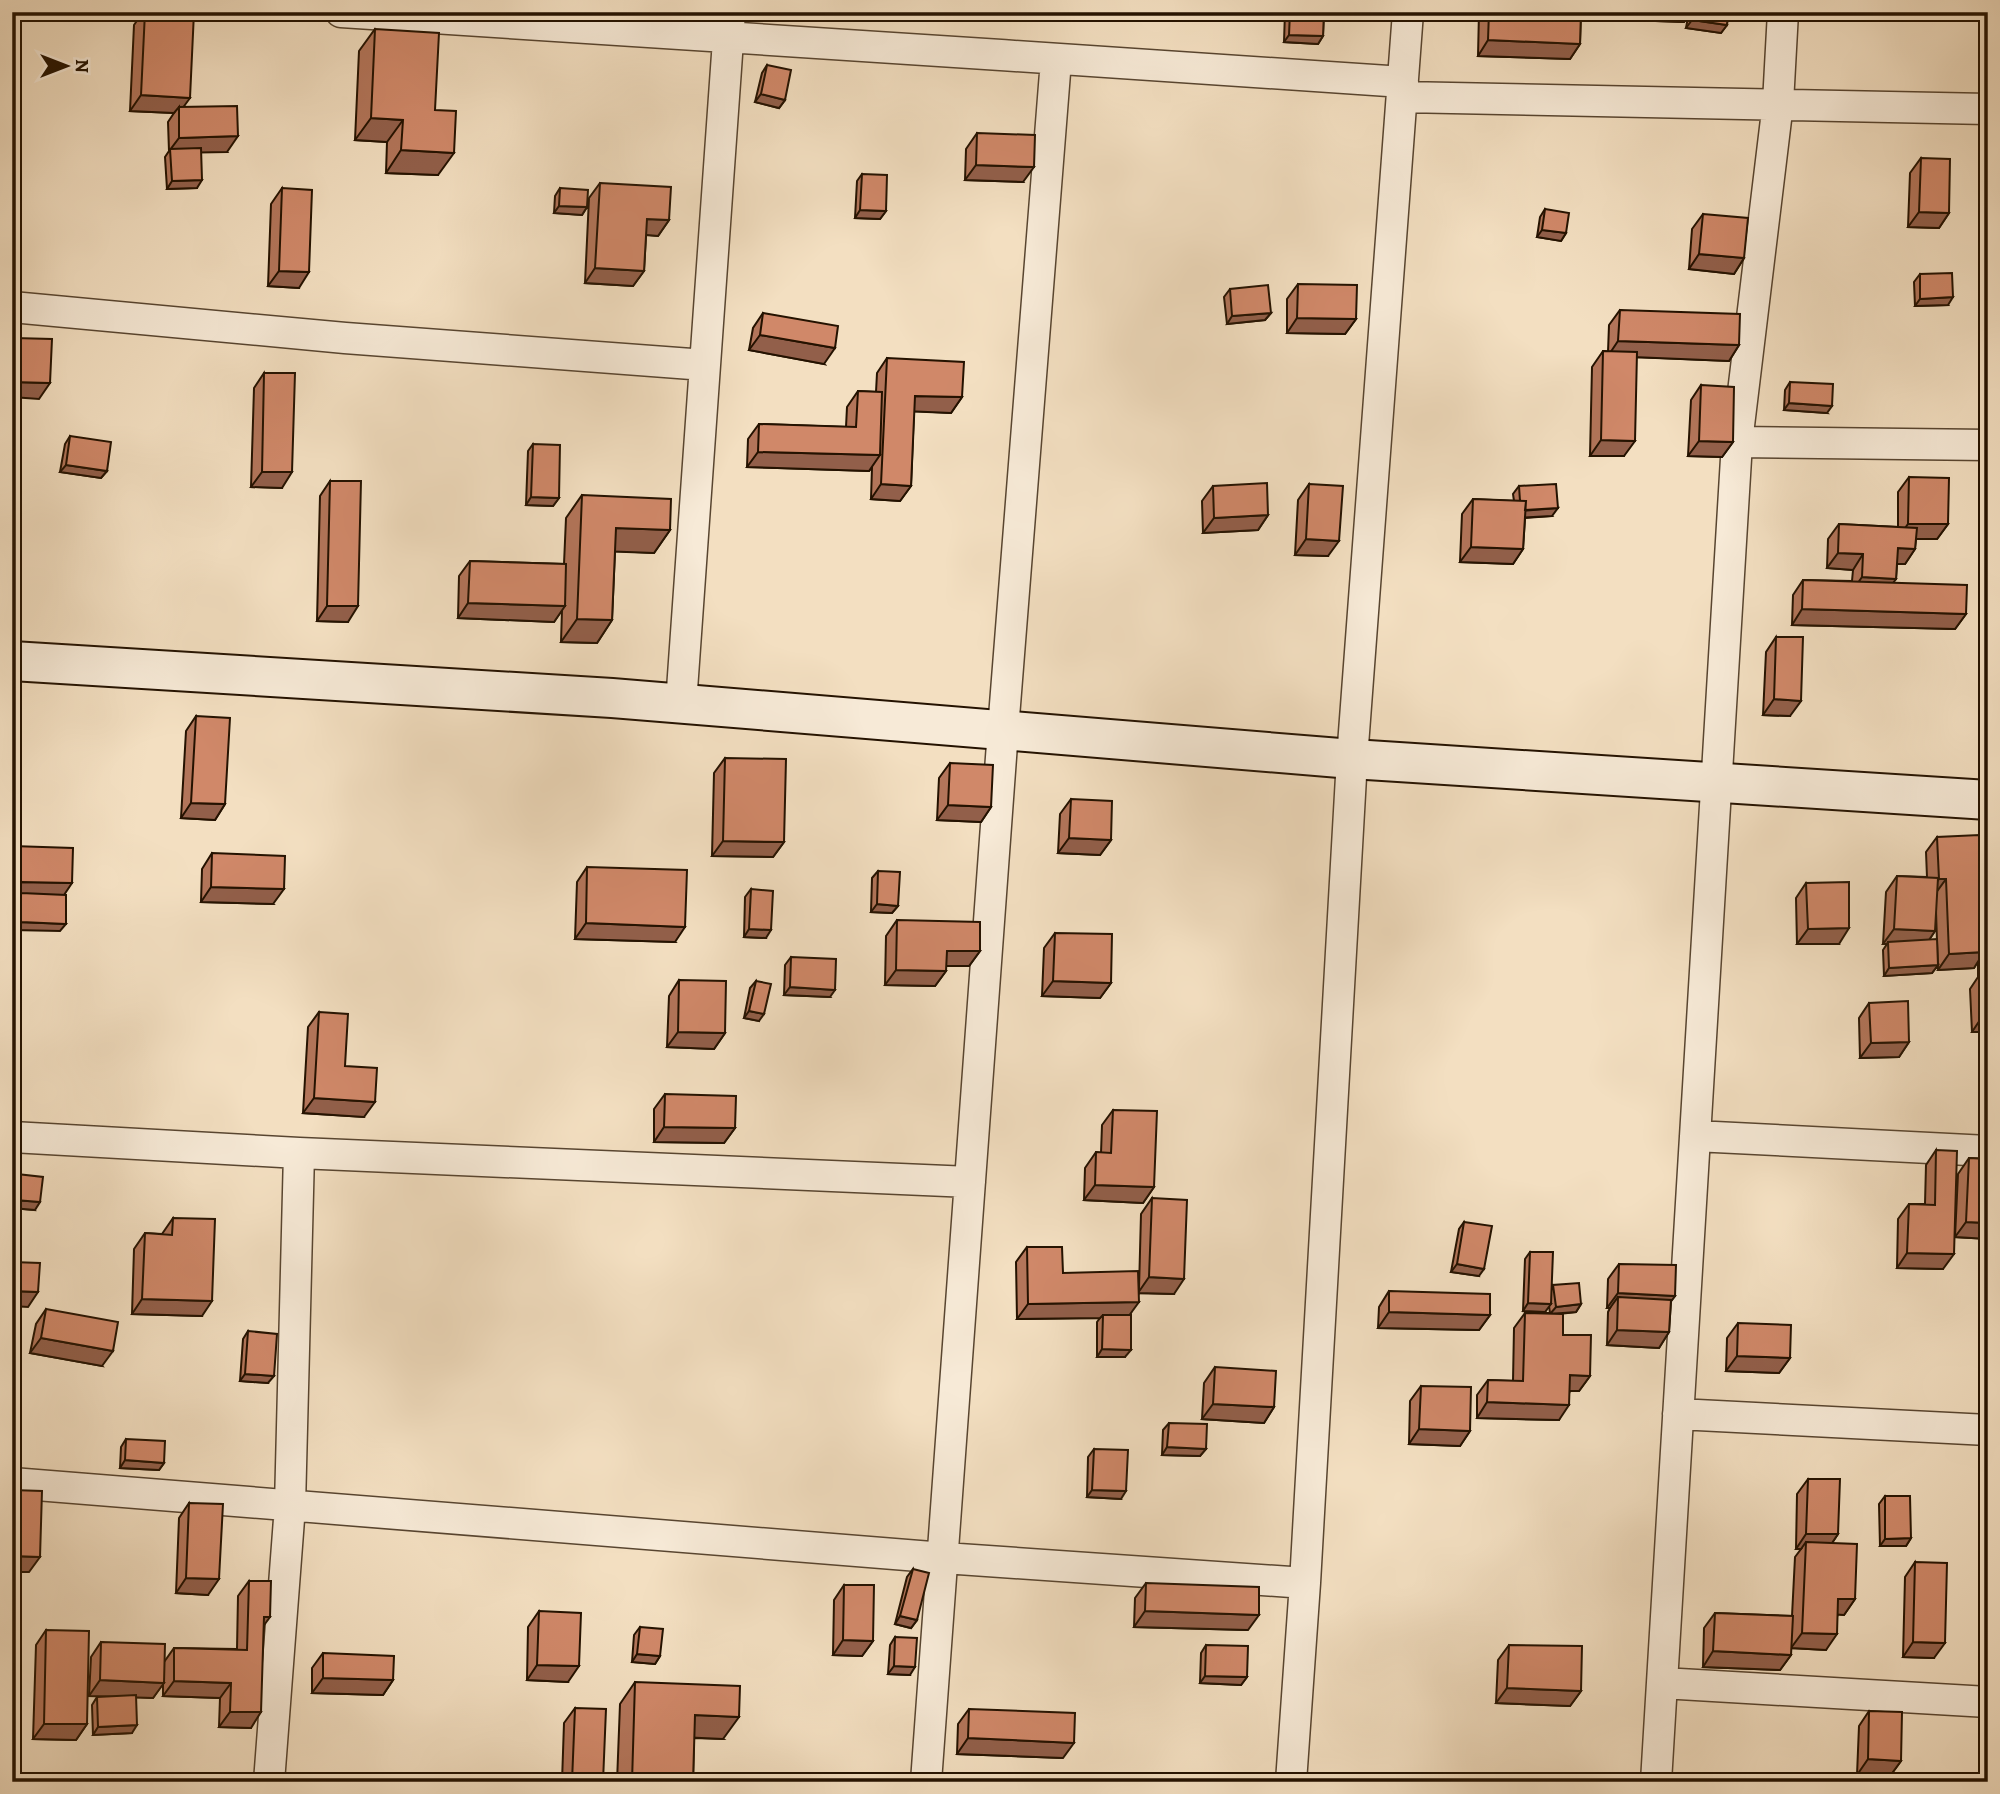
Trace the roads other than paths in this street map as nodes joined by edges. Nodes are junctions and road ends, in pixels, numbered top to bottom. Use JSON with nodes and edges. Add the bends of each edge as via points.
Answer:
{"nodes":[{"id":1,"x":341,"y":12,"type":"edge"},
{"id":2,"x":1408,"y":12,"type":"edge"},
{"id":3,"x":1783,"y":12,"type":"edge"},
{"id":4,"x":729,"y":24,"type":"edge"},
{"id":5,"x":1056,"y":60,"type":"junction"},
{"id":6,"x":1402,"y":90,"type":"junction"},
{"id":7,"x":1778,"y":103,"type":"junction"},
{"id":8,"x":1988,"y":110,"type":"edge"},
{"id":9,"x":12,"y":307,"type":"edge"},
{"id":10,"x":705,"y":365,"type":"junction"},
{"id":11,"x":1737,"y":442,"type":"junction"},
{"id":12,"x":1988,"y":445,"type":"edge"},
{"id":13,"x":12,"y":661,"type":"edge"},
{"id":14,"x":681,"y":704,"type":"junction"},
{"id":15,"x":1003,"y":730,"type":"junction"},
{"id":16,"x":1352,"y":759,"type":"junction"},
{"id":17,"x":1716,"y":783,"type":"junction"},
{"id":18,"x":1988,"y":800,"type":"edge"},
{"id":19,"x":1695,"y":1136,"type":"junction"},
{"id":20,"x":12,"y":1137,"type":"edge"},
{"id":21,"x":1988,"y":1151,"type":"edge"},
{"id":22,"x":299,"y":1153,"type":"junction"},
{"id":23,"x":970,"y":1182,"type":"junction"},
{"id":24,"x":1678,"y":1414,"type":"junction"},
{"id":25,"x":1988,"y":1430,"type":"edge"},
{"id":26,"x":12,"y":1483,"type":"edge"},
{"id":27,"x":290,"y":1506,"type":"junction"},
{"id":28,"x":944,"y":1558,"type":"junction"},
{"id":29,"x":1305,"y":1583,"type":"junction"},
{"id":30,"x":1662,"y":1683,"type":"junction"},
{"id":31,"x":1988,"y":1702,"type":"edge"},
{"id":32,"x":270,"y":1782,"type":"edge"},
{"id":33,"x":926,"y":1782,"type":"edge"},
{"id":34,"x":1291,"y":1782,"type":"edge"},
{"id":35,"x":1656,"y":1782,"type":"edge"}],
"edges":[{"from":1,"to":4,"type":"street"},
{"from":2,"to":6,"type":"street"},
{"from":3,"to":7,"type":"street"},
{"from":4,"to":5,"type":"street"},
{"from":4,"to":10,"type":"street"},
{"from":5,"to":6,"type":"street"},
{"from":5,"to":15,"type":"street"},
{"from":6,"to":7,"type":"street"},
{"from":6,"to":16,"type":"street"},
{"from":7,"to":8,"type":"street"},
{"from":7,"to":11,"type":"street"},
{"from":9,"to":10,"type":"street"},
{"from":10,"to":14,"type":"street"},
{"from":11,"to":12,"type":"street"},
{"from":11,"to":17,"type":"street"},
{"from":13,"to":14,"type":"street"},
{"from":14,"to":15,"type":"street"},
{"from":15,"to":16,"type":"street"},
{"from":15,"to":23,"type":"street"},
{"from":16,"to":17,"type":"street"},
{"from":16,"to":29,"type":"street"},
{"from":17,"to":18,"type":"street"},
{"from":17,"to":19,"type":"street"},
{"from":19,"to":21,"type":"street"},
{"from":19,"to":24,"type":"street"},
{"from":20,"to":22,"type":"street"},
{"from":22,"to":23,"type":"street"},
{"from":22,"to":27,"type":"street"},
{"from":23,"to":28,"type":"street"},
{"from":24,"to":25,"type":"street"},
{"from":24,"to":30,"type":"street"},
{"from":26,"to":27,"type":"street"},
{"from":27,"to":28,"type":"street"},
{"from":27,"to":32,"type":"street"},
{"from":28,"to":29,"type":"street"},
{"from":28,"to":33,"type":"street"},
{"from":29,"to":34,"type":"street"},
{"from":30,"to":31,"type":"street"},
{"from":30,"to":35,"type":"street"}]}
